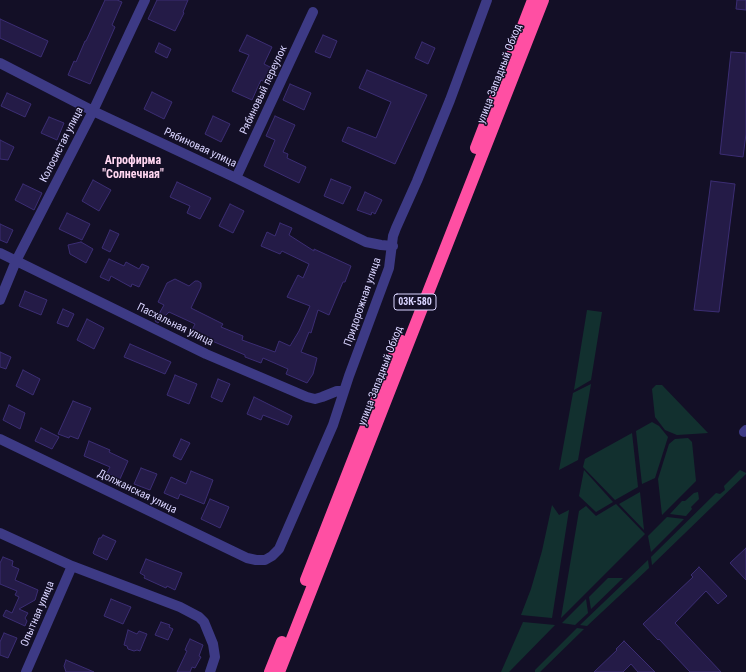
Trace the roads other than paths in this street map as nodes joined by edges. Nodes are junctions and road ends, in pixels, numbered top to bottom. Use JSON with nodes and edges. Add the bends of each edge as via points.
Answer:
{"nodes":[{"id":1,"x":145,"y":0,"type":"edge"},
{"id":2,"x":487,"y":0,"type":"edge"},
{"id":3,"x":524,"y":0,"type":"edge"},
{"id":4,"x":533,"y":0,"type":"edge"},
{"id":5,"x":543,"y":0,"type":"edge"},
{"id":6,"x":313,"y":12,"type":"dead end"},
{"id":7,"x":524,"y":23,"type":"junction"},
{"id":8,"x":0,"y":63,"type":"edge"},
{"id":9,"x":93,"y":111,"type":"junction"},
{"id":10,"x":236,"y":178,"type":"junction"},
{"id":11,"x":393,"y":246,"type":"junction"},
{"id":12,"x":0,"y":253,"type":"edge"},
{"id":13,"x":16,"y":261,"type":"junction"},
{"id":14,"x":0,"y":300,"type":"edge"},
{"id":15,"x":344,"y":391,"type":"junction"},
{"id":16,"x":0,"y":439,"type":"edge"},
{"id":17,"x":0,"y":533,"type":"edge"},
{"id":18,"x":265,"y":560,"type":"joint"},
{"id":19,"x":72,"y":566,"type":"junction"},
{"id":20,"x":26,"y":672,"type":"edge"},
{"id":21,"x":210,"y":672,"type":"edge"},
{"id":22,"x":270,"y":672,"type":"edge"},
{"id":23,"x":279,"y":672,"type":"edge"}],
"edges":[{"from":1,"to":9,"type":"street","name":"Колосистая улица"},
{"from":2,"to":11,"type":"street","name":"Придорожная улица","via":[[450,100],[396,228]]},
{"from":3,"to":7,"type":"highway"},
{"from":4,"to":7,"type":"highway","name":"улица Западный Обход","number":"03К-580"},
{"from":5,"to":23,"type":"highway","name":"улица Западный Обход","number":"03К-580"},
{"from":6,"to":10,"type":"street","name":"Рябиновый переулок"},
{"from":7,"to":22,"type":"highway","name":"улица Западный Обход","number":"03К-580"},
{"from":8,"to":9,"type":"street","name":"Рябиновая улица"},
{"from":9,"to":10,"type":"street","name":"Рябиновая улица"},
{"from":9,"to":13,"type":"street","name":"Колосистая улица"},
{"from":10,"to":11,"type":"street","name":"Рябиновая улица","via":[[366,242]]},
{"from":11,"to":15,"type":"street","name":"Придорожная улица","via":[[389,268]]},
{"from":12,"to":13,"type":"street","name":"Пасхальная улица"},
{"from":13,"to":14,"type":"street","name":"Колосистая улица"},
{"from":13,"to":15,"type":"street","name":"Пасхальная улица","via":[[206,354],[307,397],[315,399]]},
{"from":15,"to":18,"type":"street","name":"Придорожная улица","via":[[333,425],[280,549]]},
{"from":16,"to":18,"type":"street","name":"Должанская улица","via":[[247,558]]},
{"from":17,"to":19,"type":"street"},
{"from":19,"to":20,"type":"street","name":"Опытная улица"},
{"from":19,"to":21,"type":"street","via":[[180,607],[199,617],[204,622],[213,644],[215,656]]}]}
